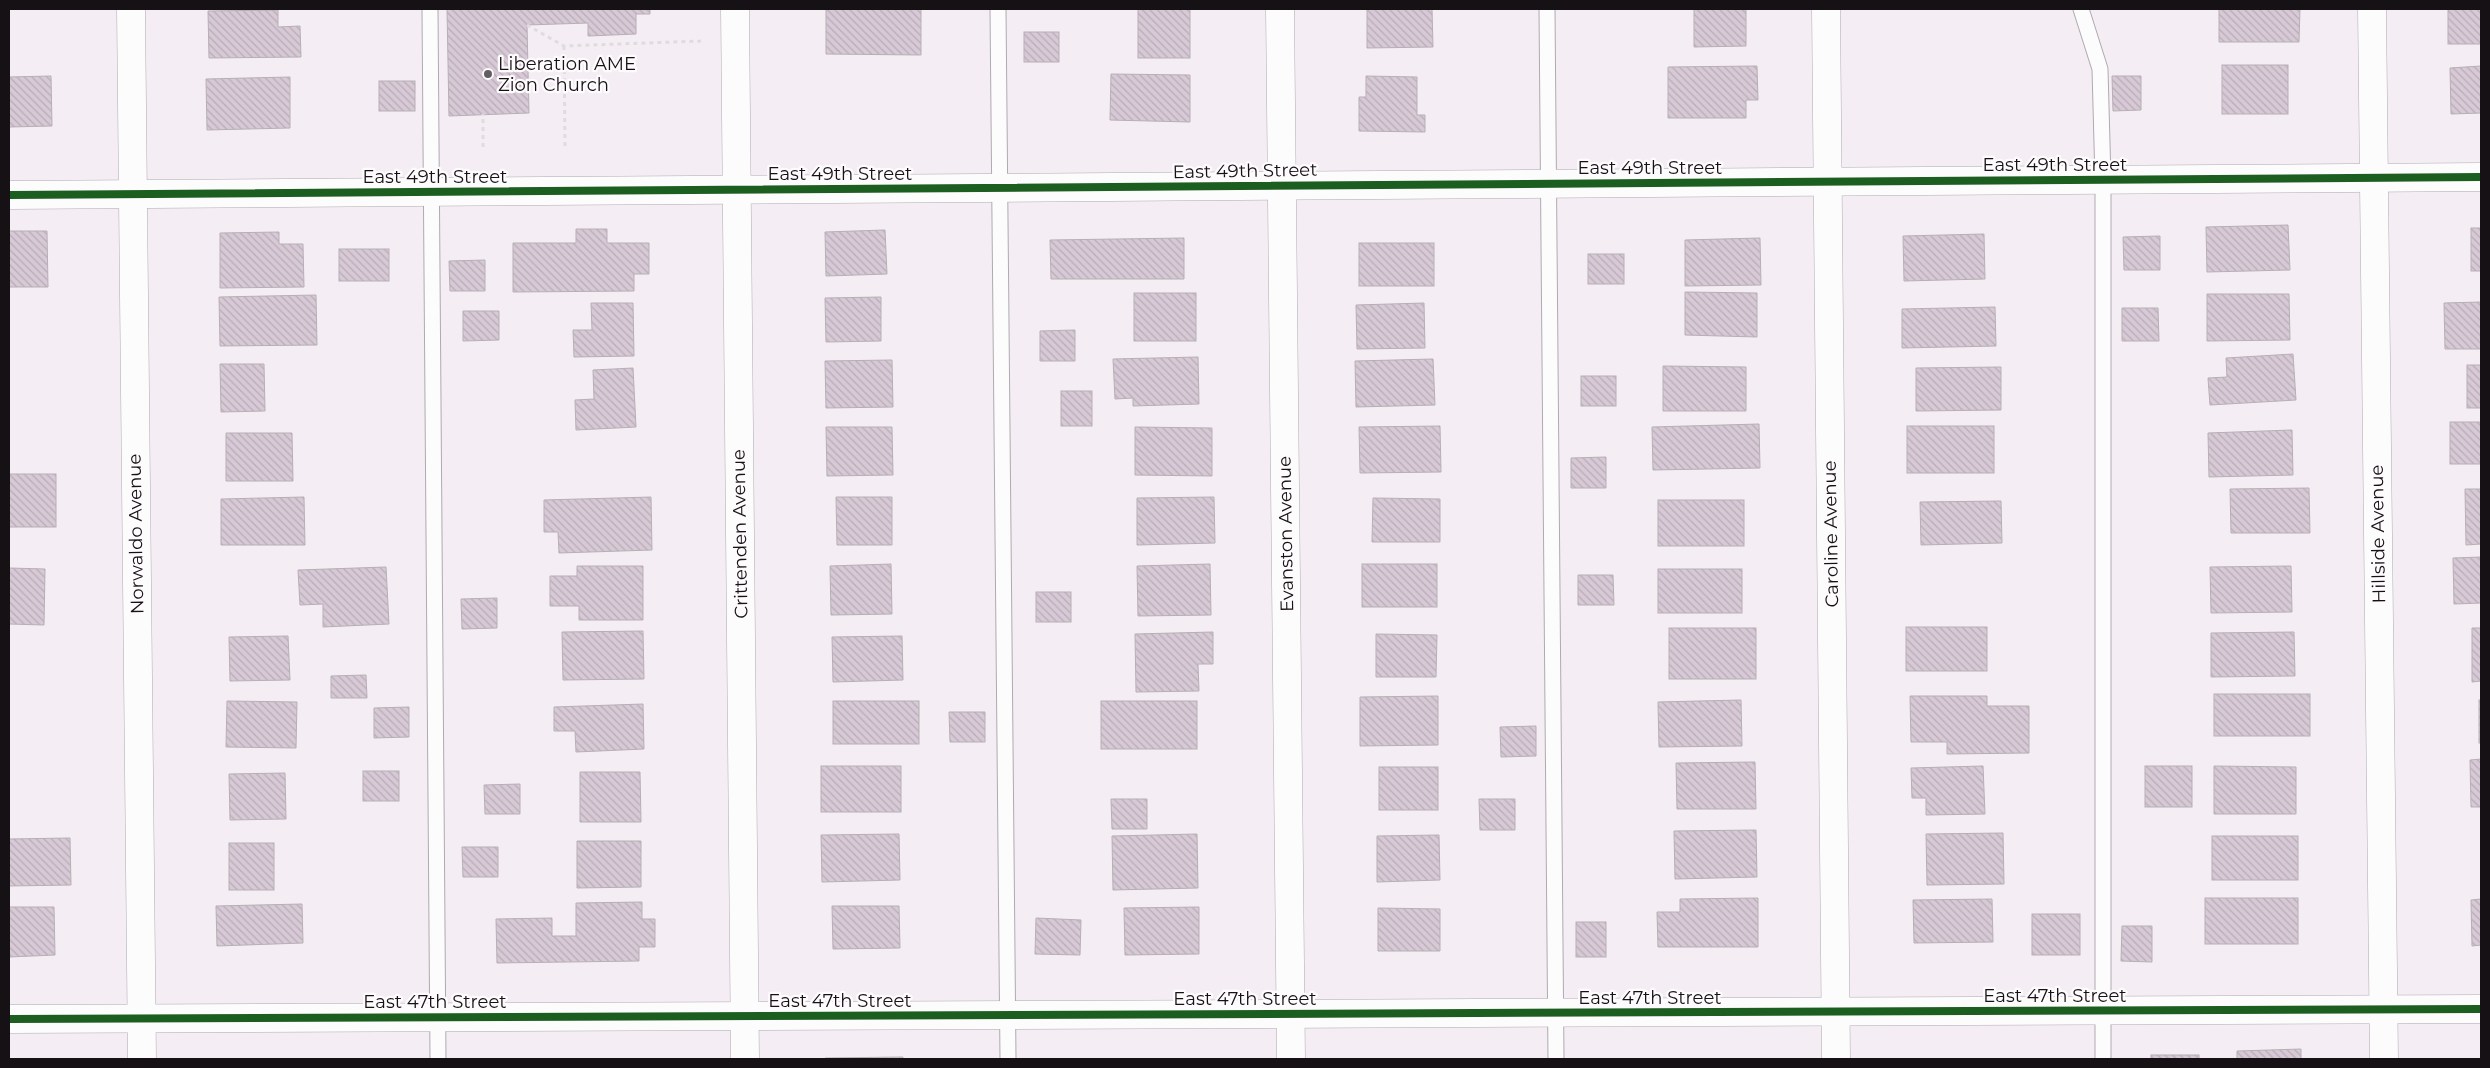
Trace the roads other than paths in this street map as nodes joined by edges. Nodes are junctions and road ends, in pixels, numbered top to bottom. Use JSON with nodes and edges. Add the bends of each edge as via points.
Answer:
{"nodes":[{"id":1,"x":131,"y":9,"type":"edge"},
{"id":2,"x":430,"y":9,"type":"edge"},
{"id":3,"x":735,"y":9,"type":"edge"},
{"id":4,"x":998,"y":9,"type":"edge"},
{"id":5,"x":1280,"y":9,"type":"edge"},
{"id":6,"x":1547,"y":9,"type":"edge"},
{"id":7,"x":1826,"y":9,"type":"edge"},
{"id":8,"x":2081,"y":9,"type":"edge"},
{"id":9,"x":2372,"y":9,"type":"edge"},
{"id":10,"x":2481,"y":177,"type":"edge"},
{"id":11,"x":2374,"y":178,"type":"junction"},
{"id":12,"x":2103,"y":180,"type":"junction"},
{"id":13,"x":1828,"y":182,"type":"junction"},
{"id":14,"x":1549,"y":184,"type":"junction"},
{"id":15,"x":1282,"y":186,"type":"junction"},
{"id":16,"x":1000,"y":188,"type":"junction"},
{"id":17,"x":737,"y":190,"type":"junction"},
{"id":18,"x":432,"y":192,"type":"junction"},
{"id":19,"x":133,"y":194,"type":"junction"},
{"id":20,"x":9,"y":195,"type":"edge"},
{"id":21,"x":2384,"y":1009,"type":"junction"},
{"id":22,"x":2481,"y":1009,"type":"edge"},
{"id":23,"x":2103,"y":1011,"type":"junction"},
{"id":24,"x":1836,"y":1012,"type":"junction"},
{"id":25,"x":1556,"y":1013,"type":"junction"},
{"id":26,"x":1290,"y":1014,"type":"junction"},
{"id":27,"x":1007,"y":1015,"type":"junction"},
{"id":28,"x":745,"y":1016,"type":"junction"},
{"id":29,"x":438,"y":1017,"type":"junction"},
{"id":30,"x":9,"y":1019,"type":"edge"},
{"id":31,"x":141,"y":1019,"type":"junction"},
{"id":32,"x":142,"y":1059,"type":"edge"},
{"id":33,"x":438,"y":1059,"type":"edge"},
{"id":34,"x":745,"y":1059,"type":"edge"},
{"id":35,"x":1008,"y":1059,"type":"edge"},
{"id":36,"x":1291,"y":1059,"type":"edge"},
{"id":37,"x":1556,"y":1059,"type":"edge"},
{"id":38,"x":1836,"y":1059,"type":"edge"},
{"id":39,"x":2103,"y":1059,"type":"edge"},
{"id":40,"x":2384,"y":1059,"type":"edge"}],
"edges":[{"from":1,"to":19,"type":"street","name":"Norwaldo Avenue"},
{"from":2,"to":18,"type":"lane"},
{"from":3,"to":17,"type":"street","name":"Crittenden Avenue"},
{"from":4,"to":16,"type":"lane"},
{"from":5,"to":15,"type":"street","name":"Evanston Avenue"},
{"from":6,"to":14,"type":"lane"},
{"from":7,"to":13,"type":"street","name":"Caroline Avenue"},
{"from":8,"to":12,"type":"lane","via":[[2100,69]]},
{"from":9,"to":11,"type":"street","name":"Hillside Avenue"},
{"from":10,"to":11,"type":"street","name":"East 49th Street"},
{"from":11,"to":12,"type":"street","name":"East 49th Street"},
{"from":11,"to":21,"type":"street","name":"Hillside Avenue"},
{"from":12,"to":13,"type":"street","name":"East 49th Street"},
{"from":12,"to":23,"type":"lane"},
{"from":13,"to":14,"type":"street","name":"East 49th Street"},
{"from":13,"to":24,"type":"street","name":"Caroline Avenue"},
{"from":14,"to":15,"type":"street","name":"East 49th Street"},
{"from":14,"to":25,"type":"lane"},
{"from":15,"to":16,"type":"street","name":"East 49th Street"},
{"from":15,"to":26,"type":"street","name":"Evanston Avenue"},
{"from":16,"to":17,"type":"street","name":"East 49th Street"},
{"from":16,"to":27,"type":"lane"},
{"from":17,"to":18,"type":"street","name":"East 49th Street"},
{"from":17,"to":28,"type":"street","name":"Crittenden Avenue"},
{"from":18,"to":19,"type":"street","name":"East 49th Street"},
{"from":18,"to":29,"type":"lane"},
{"from":19,"to":20,"type":"street","name":"East 49th Street"},
{"from":19,"to":31,"type":"street","name":"Norwaldo Avenue"},
{"from":21,"to":22,"type":"street","name":"East 47th Street"},
{"from":21,"to":23,"type":"street","name":"East 47th Street"},
{"from":21,"to":40,"type":"street","name":"Hillside Avenue"},
{"from":23,"to":24,"type":"street","name":"East 47th Street"},
{"from":23,"to":39,"type":"lane"},
{"from":24,"to":25,"type":"street","name":"East 47th Street"},
{"from":24,"to":38,"type":"street","name":"Caroline Avenue"},
{"from":25,"to":26,"type":"street","name":"East 47th Street"},
{"from":25,"to":37,"type":"lane"},
{"from":26,"to":27,"type":"street","name":"East 47th Street"},
{"from":26,"to":36,"type":"street","name":"Evanston Avenue"},
{"from":27,"to":28,"type":"street","name":"East 47th Street"},
{"from":27,"to":35,"type":"lane"},
{"from":28,"to":29,"type":"street","name":"East 47th Street"},
{"from":28,"to":34,"type":"street","name":"Crittenden Avenue"},
{"from":29,"to":31,"type":"street","name":"East 47th Street"},
{"from":29,"to":33,"type":"lane"},
{"from":30,"to":31,"type":"street","name":"East 47th Street"},
{"from":31,"to":32,"type":"street","name":"Norwaldo Avenue"}]}
